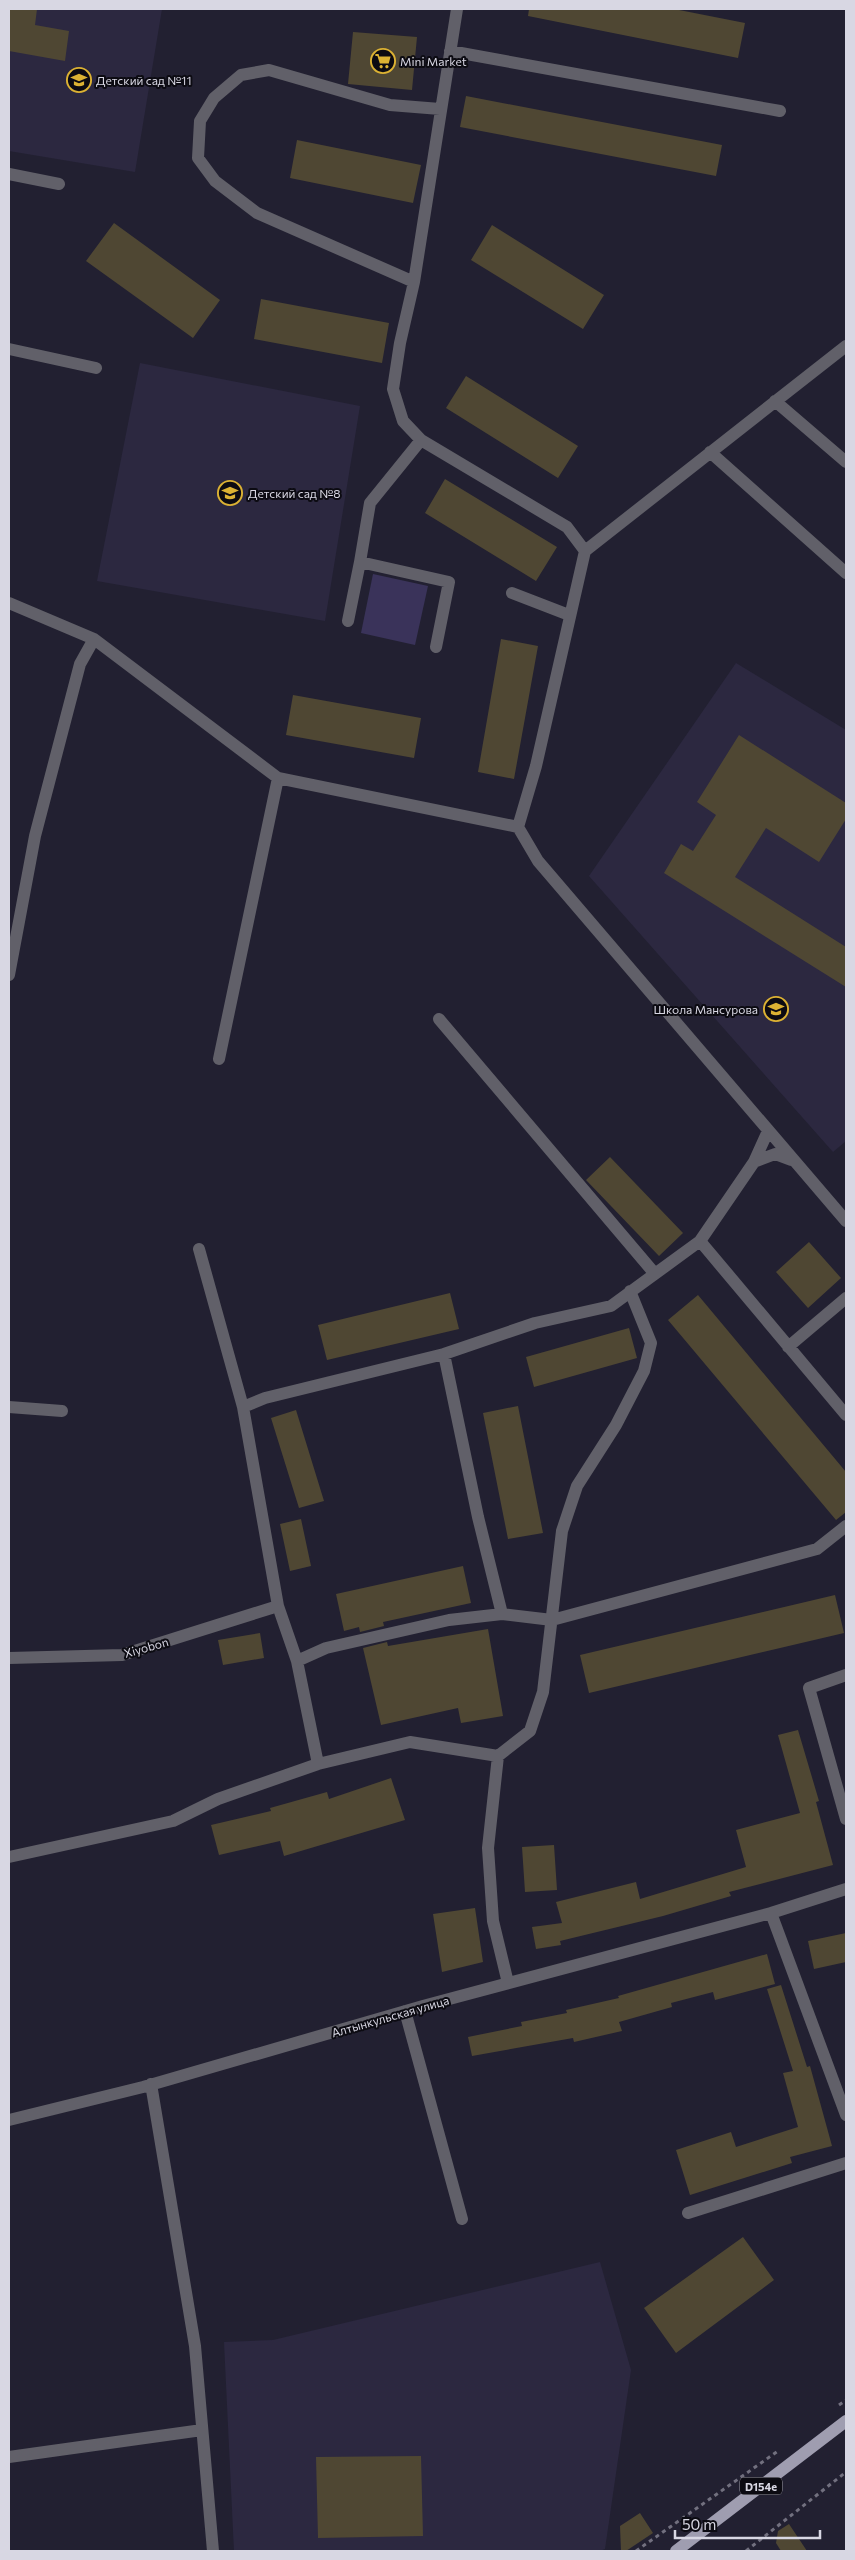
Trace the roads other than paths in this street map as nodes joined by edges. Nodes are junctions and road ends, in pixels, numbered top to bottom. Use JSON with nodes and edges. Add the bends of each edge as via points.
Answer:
{"nodes":[{"id":1,"x":457,"y":9,"type":"edge"},
{"id":2,"x":450,"y":51,"type":"junction"},
{"id":3,"x":440,"y":109,"type":"junction"},
{"id":4,"x":780,"y":111,"type":"dead end"},
{"id":5,"x":9,"y":174,"type":"edge"},
{"id":6,"x":58,"y":184,"type":"dead end"},
{"id":7,"x":414,"y":282,"type":"junction"},
{"id":8,"x":846,"y":346,"type":"edge"},
{"id":9,"x":9,"y":349,"type":"edge"},
{"id":10,"x":96,"y":368,"type":"dead end"},
{"id":11,"x":775,"y":401,"type":"junction"},
{"id":12,"x":422,"y":440,"type":"junction"},
{"id":13,"x":710,"y":452,"type":"junction"},
{"id":14,"x":846,"y":462,"type":"edge"},
{"id":15,"x":585,"y":551,"type":"junction"},
{"id":16,"x":360,"y":562,"type":"junction"},
{"id":17,"x":846,"y":573,"type":"edge"},
{"id":18,"x":512,"y":594,"type":"dead end"},
{"id":19,"x":9,"y":603,"type":"edge"},
{"id":20,"x":568,"y":615,"type":"junction"},
{"id":21,"x":348,"y":620,"type":"dead end"},
{"id":22,"x":94,"y":640,"type":"junction"},
{"id":23,"x":436,"y":647,"type":"dead end"},
{"id":24,"x":278,"y":778,"type":"junction"},
{"id":25,"x":518,"y":827,"type":"junction"},
{"id":26,"x":9,"y":975,"type":"edge"},
{"id":27,"x":439,"y":1019,"type":"dead end"},
{"id":28,"x":219,"y":1059,"type":"dead end"},
{"id":29,"x":768,"y":1131,"type":"junction"},
{"id":30,"x":792,"y":1160,"type":"junction"},
{"id":31,"x":754,"y":1162,"type":"junction"},
{"id":32,"x":846,"y":1221,"type":"edge"},
{"id":33,"x":700,"y":1241,"type":"junction"},
{"id":34,"x":199,"y":1249,"type":"dead end"},
{"id":35,"x":655,"y":1274,"type":"junction"},
{"id":36,"x":630,"y":1291,"type":"junction"},
{"id":37,"x":846,"y":1298,"type":"edge"},
{"id":38,"x":788,"y":1347,"type":"junction"},
{"id":39,"x":444,"y":1354,"type":"junction"},
{"id":40,"x":9,"y":1407,"type":"edge"},
{"id":41,"x":243,"y":1407,"type":"junction"},
{"id":42,"x":62,"y":1411,"type":"dead end"},
{"id":43,"x":846,"y":1415,"type":"edge"},
{"id":44,"x":846,"y":1526,"type":"edge"},
{"id":45,"x":278,"y":1606,"type":"junction"},
{"id":46,"x":502,"y":1614,"type":"junction"},
{"id":47,"x":552,"y":1620,"type":"junction"},
{"id":48,"x":9,"y":1658,"type":"edge"},
{"id":49,"x":296,"y":1661,"type":"junction"},
{"id":50,"x":846,"y":1675,"type":"edge"},
{"id":51,"x":498,"y":1756,"type":"junction"},
{"id":52,"x":318,"y":1764,"type":"junction"},
{"id":53,"x":846,"y":1820,"type":"edge"},
{"id":54,"x":9,"y":1857,"type":"edge"},
{"id":55,"x":846,"y":1890,"type":"edge"},
{"id":56,"x":771,"y":1913,"type":"junction"},
{"id":57,"x":508,"y":1983,"type":"junction"},
{"id":58,"x":406,"y":2011,"type":"junction"},
{"id":59,"x":151,"y":2084,"type":"junction"},
{"id":60,"x":846,"y":2116,"type":"edge"},
{"id":61,"x":9,"y":2120,"type":"edge"},
{"id":62,"x":846,"y":2163,"type":"edge"},
{"id":63,"x":688,"y":2213,"type":"dead end"},
{"id":64,"x":462,"y":2218,"type":"dead end"},
{"id":65,"x":846,"y":2421,"type":"edge"},
{"id":66,"x":202,"y":2430,"type":"junction"},
{"id":67,"x":9,"y":2457,"type":"edge"},
{"id":68,"x":213,"y":2551,"type":"edge"},
{"id":69,"x":676,"y":2551,"type":"edge"}],
"edges":[{"from":1,"to":2,"type":"street"},
{"from":2,"to":3,"type":"street"},
{"from":2,"to":4,"type":"street"},
{"from":3,"to":7,"type":"street"},
{"from":3,"to":7,"type":"street","via":[[390,105],[269,70],[240,75],[214,98],[200,121],[198,158],[215,181],[257,213]]},
{"from":5,"to":6,"type":"street"},
{"from":7,"to":12,"type":"street","via":[[393,389],[403,421]]},
{"from":8,"to":11,"type":"street"},
{"from":9,"to":10,"type":"street"},
{"from":11,"to":13,"type":"street"},
{"from":11,"to":14,"type":"street"},
{"from":12,"to":15,"type":"street","via":[[567,527]]},
{"from":12,"to":16,"type":"street","via":[[370,503]]},
{"from":13,"to":15,"type":"street"},
{"from":13,"to":17,"type":"street"},
{"from":15,"to":20,"type":"street"},
{"from":16,"to":21,"type":"street"},
{"from":16,"to":23,"type":"street","via":[[449,582]]},
{"from":18,"to":20,"type":"street"},
{"from":19,"to":22,"type":"street"},
{"from":20,"to":25,"type":"street","via":[[536,766]]},
{"from":22,"to":24,"type":"street"},
{"from":22,"to":26,"type":"street","via":[[80,664],[36,836]]},
{"from":24,"to":25,"type":"street"},
{"from":24,"to":28,"type":"street"},
{"from":25,"to":29,"type":"street","via":[[538,861]]},
{"from":27,"to":35,"type":"street"},
{"from":29,"to":30,"type":"street"},
{"from":29,"to":31,"type":"street"},
{"from":30,"to":31,"type":"street","via":[[775,1154]]},
{"from":30,"to":32,"type":"street"},
{"from":31,"to":33,"type":"street"},
{"from":33,"to":35,"type":"street"},
{"from":33,"to":38,"type":"street"},
{"from":34,"to":41,"type":"street"},
{"from":35,"to":36,"type":"street"},
{"from":36,"to":39,"type":"street","via":[[610,1306],[535,1322]]},
{"from":36,"to":47,"type":"street","via":[[651,1343],[644,1372],[577,1486],[562,1530]]},
{"from":37,"to":38,"type":"street"},
{"from":38,"to":43,"type":"street"},
{"from":39,"to":41,"type":"street","via":[[265,1398]]},
{"from":39,"to":46,"type":"street"},
{"from":40,"to":42,"type":"street"},
{"from":41,"to":45,"type":"street"},
{"from":44,"to":47,"type":"street","via":[[817,1549]]},
{"from":45,"to":48,"type":"street","name":"Xiyobon","via":[[122,1655]]},
{"from":45,"to":49,"type":"street"},
{"from":46,"to":47,"type":"street"},
{"from":46,"to":49,"type":"street","via":[[449,1620],[326,1648]]},
{"from":47,"to":51,"type":"street","via":[[544,1692],[530,1731]]},
{"from":49,"to":52,"type":"street"},
{"from":50,"to":53,"type":"street","via":[[808,1688]]},
{"from":51,"to":52,"type":"street","via":[[410,1742]]},
{"from":51,"to":57,"type":"street","via":[[488,1848],[493,1921]]},
{"from":52,"to":54,"type":"street","via":[[218,1799],[173,1821]]},
{"from":55,"to":56,"type":"street","name":"Алтынкульская улица"},
{"from":56,"to":57,"type":"street","name":"Алтынкульская улица"},
{"from":56,"to":60,"type":"street"},
{"from":57,"to":58,"type":"street","name":"Алтынкульская улица"},
{"from":58,"to":59,"type":"street","name":"Алтынкульская улица"},
{"from":58,"to":64,"type":"street"},
{"from":59,"to":61,"type":"street","name":"Алтынкульская улица"},
{"from":59,"to":66,"type":"street","via":[[195,2346]]},
{"from":62,"to":63,"type":"street"},
{"from":65,"to":69,"type":"main road","number":"D154e"},
{"from":66,"to":67,"type":"street"},
{"from":66,"to":68,"type":"street"}]}
